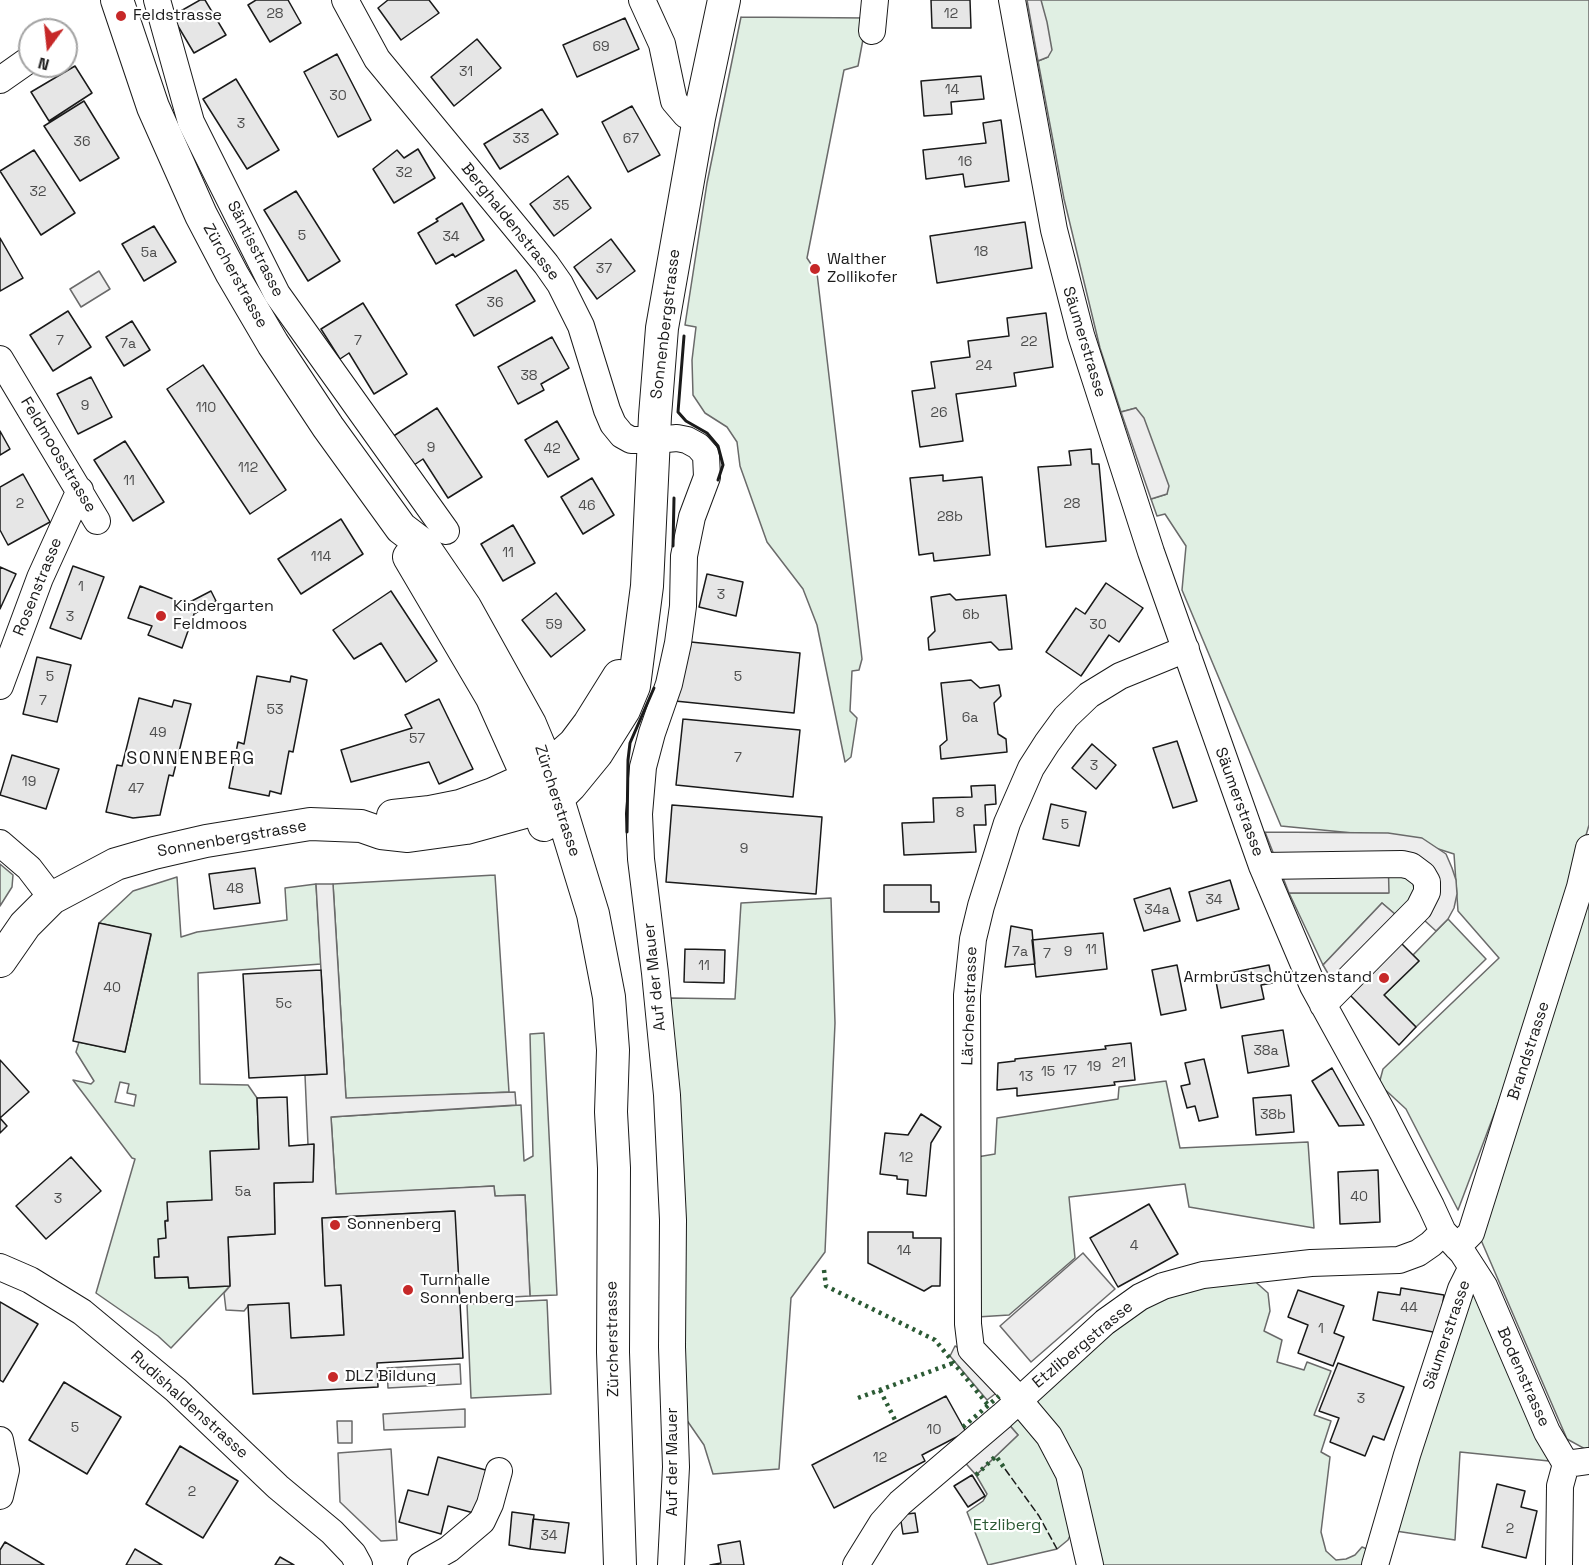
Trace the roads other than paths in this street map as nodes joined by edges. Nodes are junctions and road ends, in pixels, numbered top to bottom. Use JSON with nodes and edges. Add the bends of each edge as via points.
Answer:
{"nodes":[{"id":1,"x":117,"y":0,"type":"edge"},
{"id":2,"x":158,"y":0,"type":"edge"},
{"id":3,"x":345,"y":0,"type":"edge"},
{"id":4,"x":642,"y":0,"type":"edge"},
{"id":5,"x":724,"y":0,"type":"edge"},
{"id":6,"x":875,"y":0,"type":"edge"},
{"id":7,"x":1012,"y":0,"type":"edge"},
{"id":8,"x":872,"y":31,"type":"dead end"},
{"id":9,"x":18,"y":67,"type":"edge"},
{"id":10,"x":0,"y":80,"type":"edge"},
{"id":11,"x":699,"y":118,"type":"junction"},
{"id":12,"x":0,"y":359,"type":"edge"},
{"id":13,"x":655,"y":440,"type":"junction"},
{"id":14,"x":80,"y":490,"type":"junction"},
{"id":15,"x":97,"y":520,"type":"dead end"},
{"id":16,"x":446,"y":531,"type":"dead end"},
{"id":17,"x":1186,"y":649,"type":"junction"},
{"id":18,"x":637,"y":653,"type":"junction"},
{"id":19,"x":0,"y":686,"type":"edge"},
{"id":20,"x":538,"y":772,"type":"junction"},
{"id":21,"x":548,"y":803,"type":"junction"},
{"id":22,"x":361,"y":826,"type":"junction"},
{"id":23,"x":0,"y":843,"type":"edge"},
{"id":24,"x":1589,"y":848,"type":"edge"},
{"id":25,"x":1262,"y":867,"type":"junction"},
{"id":26,"x":52,"y":898,"type":"junction"},
{"id":27,"x":0,"y":961,"type":"edge"},
{"id":28,"x":1323,"y":1005,"type":"junction"},
{"id":29,"x":1450,"y":1240,"type":"junction"},
{"id":30,"x":0,"y":1267,"type":"edge"},
{"id":31,"x":1471,"y":1269,"type":"junction"},
{"id":32,"x":1019,"y":1400,"type":"junction"},
{"id":33,"x":0,"y":1440,"type":"edge"},
{"id":34,"x":1577,"y":1462,"type":"edge"},
{"id":35,"x":499,"y":1471,"type":"dead end"},
{"id":36,"x":0,"y":1496,"type":"edge"},
{"id":37,"x":360,"y":1565,"type":"edge"},
{"id":38,"x":421,"y":1565,"type":"edge"},
{"id":39,"x":620,"y":1565,"type":"edge"},
{"id":40,"x":672,"y":1565,"type":"edge"},
{"id":41,"x":856,"y":1565,"type":"edge"},
{"id":42,"x":1090,"y":1565,"type":"edge"},
{"id":43,"x":1375,"y":1565,"type":"edge"},
{"id":44,"x":1559,"y":1565,"type":"edge"}],
"edges":[{"from":1,"to":20,"type":"main road","name":"Zürcherstrasse","via":[[153,107],[232,274],[273,344],[401,528],[411,564]]},
{"from":2,"to":16,"type":"street","name":"Säntisstrasse","via":[[191,122],[277,294]]},
{"from":3,"to":13,"type":"street","name":"Berghaldenstrasse","via":[[376,59],[560,284],[581,326],[613,424],[630,440]]},
{"from":4,"to":11,"type":"street","via":[[662,44],[674,101],[686,115]]},
{"from":5,"to":11,"type":"main road","name":"Sonnenbergstrasse"},
{"from":6,"to":8,"type":"street"},
{"from":7,"to":17,"type":"street","name":"Säumerstrasse","via":[[1067,284],[1151,552]]},
{"from":9,"to":10,"type":"street"},
{"from":11,"to":13,"type":"main road","name":"Sonnenbergstrasse","via":[[662,328]]},
{"from":12,"to":14,"type":"street","name":"Feldmoosstrasse"},
{"from":13,"to":18,"type":"main road","name":"Sonnenbergstrasse","via":[[644,615]]},
{"from":13,"to":40,"type":"street","name":"Auf der Mauer","via":[[687,440],[706,455],[708,465],[687,536],[678,642],[643,767],[639,814],[668,1095],[676,1467]]},
{"from":14,"to":15,"type":"street","name":"Feldmoosstrasse"},
{"from":14,"to":19,"type":"street","name":"Rosenstrasse","via":[[40,578]]},
{"from":17,"to":25,"type":"street","name":"Säumerstrasse"},
{"from":17,"to":32,"type":"street","name":"Lärchenstrasse","via":[[1120,675],[1089,695],[1066,717],[1031,768],[1007,823],[973,939],[968,995],[968,1324],[971,1349]]},
{"from":18,"to":20,"type":"main road","name":"Sonnenbergstrasse","via":[[574,744]]},
{"from":18,"to":21,"type":"main road","name":"Sonnenbergstrasse","via":[[634,686],[624,711],[570,786]]},
{"from":20,"to":21,"type":"main road","name":"Zürcherstrasse"},
{"from":20,"to":22,"type":"main road","name":"Sonnenbergstrasse","via":[[460,806],[389,817]]},
{"from":21,"to":22,"type":"main road","name":"Sonnenbergstrasse","via":[[466,828],[425,835],[394,836]]},
{"from":21,"to":39,"type":"main road","name":"Zürcherstrasse","via":[[593,914],[609,997],[613,1050],[613,1364]]},
{"from":22,"to":26,"type":"main road","name":"Sonnenbergstrasse","via":[[310,824],[154,853],[116,864]]},
{"from":23,"to":26,"type":"street","via":[[29,868]]},
{"from":24,"to":29,"type":"street","name":"Brandstrasse","via":[[1471,1233]]},
{"from":25,"to":28,"type":"street","name":"Säumerstrasse"},
{"from":25,"to":28,"type":"street","via":[[1402,864],[1424,875],[1427,892],[1419,908]]},
{"from":26,"to":27,"type":"main road","name":"Sonnenbergstrasse"},
{"from":28,"to":29,"type":"street","name":"Säumerstrasse"},
{"from":29,"to":31,"type":"street","name":"Säumerstrasse"},
{"from":29,"to":32,"type":"street","name":"Etzlibergstrasse","via":[[1431,1244],[1399,1260],[1311,1263],[1203,1275],[1163,1286],[1106,1322]]},
{"from":30,"to":37,"type":"street","name":"Rudishaldenstrasse","via":[[30,1280],[82,1312],[116,1340],[332,1532]]},
{"from":31,"to":34,"type":"street","name":"Bodenstrasse","via":[[1484,1286],[1548,1432]]},
{"from":31,"to":43,"type":"street","name":"Säumerstrasse","via":[[1407,1455]]},
{"from":32,"to":41,"type":"street","name":"Etzlibergstrasse","via":[[900,1503]]},
{"from":32,"to":42,"type":"street","name":"Lärchenstrasse","via":[[1049,1436],[1069,1474]]},
{"from":33,"to":36,"type":"street","via":[[6,1470]]},
{"from":34,"to":44,"type":"street","via":[[1560,1486]]},
{"from":35,"to":38,"type":"street","via":[[482,1521],[449,1549]]}]}
